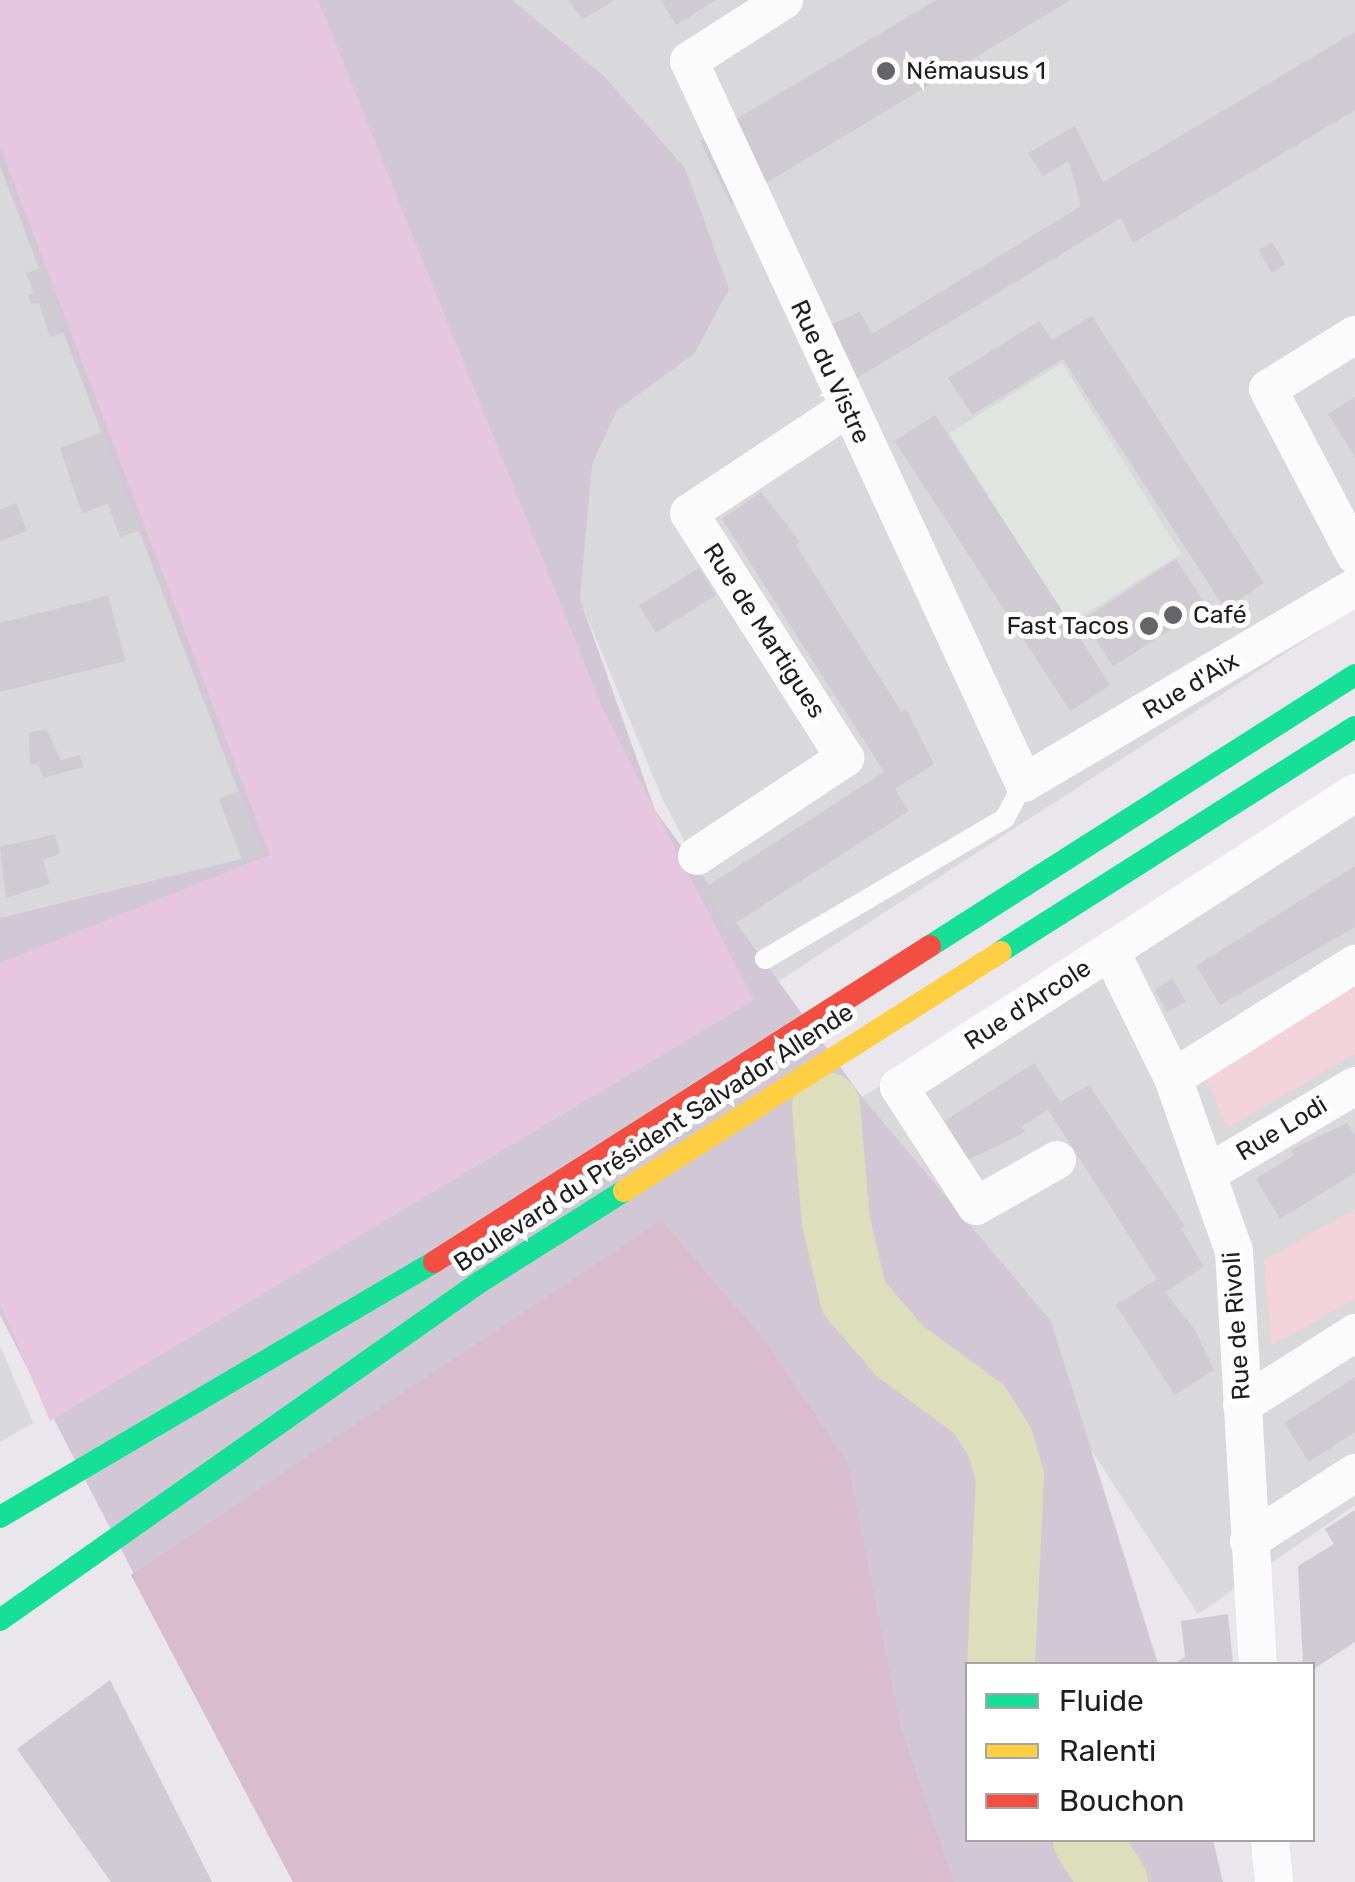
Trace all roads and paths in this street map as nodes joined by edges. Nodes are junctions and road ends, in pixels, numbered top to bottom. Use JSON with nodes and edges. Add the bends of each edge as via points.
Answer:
{"nodes":[{"id":1,"x":784,"y":0,"type":"edge"},
{"id":2,"x":1355,"y":335,"type":"edge"},
{"id":3,"x":846,"y":409,"type":"junction"},
{"id":4,"x":1355,"y":555,"type":"edge"},
{"id":5,"x":1355,"y":587,"type":"edge"},
{"id":6,"x":1355,"y":675,"type":"edge"},
{"id":7,"x":1355,"y":728,"type":"edge"},
{"id":8,"x":1355,"y":755,"type":"edge"},
{"id":9,"x":1024,"y":783,"type":"junction"},
{"id":10,"x":1355,"y":793,"type":"edge"},
{"id":11,"x":698,"y":856,"type":"dead end"},
{"id":12,"x":1111,"y":952,"type":"junction"},
{"id":13,"x":765,"y":958,"type":"dead end"},
{"id":14,"x":1355,"y":964,"type":"edge"},
{"id":15,"x":874,"y":1028,"type":"junction"},
{"id":16,"x":1173,"y":1078,"type":"junction"},
{"id":17,"x":1355,"y":1086,"type":"edge"},
{"id":18,"x":1057,"y":1160,"type":"dead end"},
{"id":19,"x":1210,"y":1172,"type":"junction"},
{"id":20,"x":1355,"y":1333,"type":"edge"},
{"id":21,"x":1242,"y":1405,"type":"junction"},
{"id":22,"x":1355,"y":1473,"type":"edge"},
{"id":23,"x":0,"y":1517,"type":"edge"},
{"id":24,"x":1250,"y":1541,"type":"junction"},
{"id":25,"x":0,"y":1620,"type":"edge"},
{"id":26,"x":1258,"y":1662,"type":"edge"},
{"id":27,"x":1270,"y":1842,"type":"edge"},
{"id":28,"x":1274,"y":1882,"type":"edge"}],
"edges":[{"from":1,"to":3,"type":"street","name":"Rue du Vistre","via":[[689,61]]},
{"from":2,"to":4,"type":"street","via":[[1268,389]]},
{"from":3,"to":9,"type":"street","name":"Rue du Vistre"},
{"from":3,"to":11,"type":"street","name":"Rue de Martigues","via":[[688,513],[845,758]]},
{"from":5,"to":9,"type":"street","name":"Rue d'Aix"},
{"from":6,"to":23,"type":"main road","name":"Boulevard du Président Salvador Allende","via":[[423,1269]]},
{"from":7,"to":15,"type":"main road","name":"Boulevard du Président Salvador Allende"},
{"from":8,"to":15,"type":"main road","via":[[1008,974]]},
{"from":9,"to":13,"type":"lane","via":[[1004,818]]},
{"from":10,"to":12,"type":"street","name":"Rue d'Arcole"},
{"from":12,"to":16,"type":"street","name":"Rue de Rivoli"},
{"from":12,"to":18,"type":"street","name":"Rue d'Arcole","via":[[898,1088],[976,1206]]},
{"from":14,"to":16,"type":"street"},
{"from":15,"to":25,"type":"main road","name":"Boulevard du Président Salvador Allende","via":[[480,1282]]},
{"from":16,"to":19,"type":"street","name":"Rue de Rivoli"},
{"from":17,"to":19,"type":"street","name":"Rue Lodi"},
{"from":19,"to":21,"type":"street","name":"Rue de Rivoli","via":[[1234,1251]]},
{"from":20,"to":21,"type":"street"},
{"from":21,"to":24,"type":"street","name":"Rue de Rivoli"},
{"from":22,"to":24,"type":"street"},
{"from":24,"to":26,"type":"street","name":"Rue de Rivoli"},
{"from":27,"to":28,"type":"street"}]}
